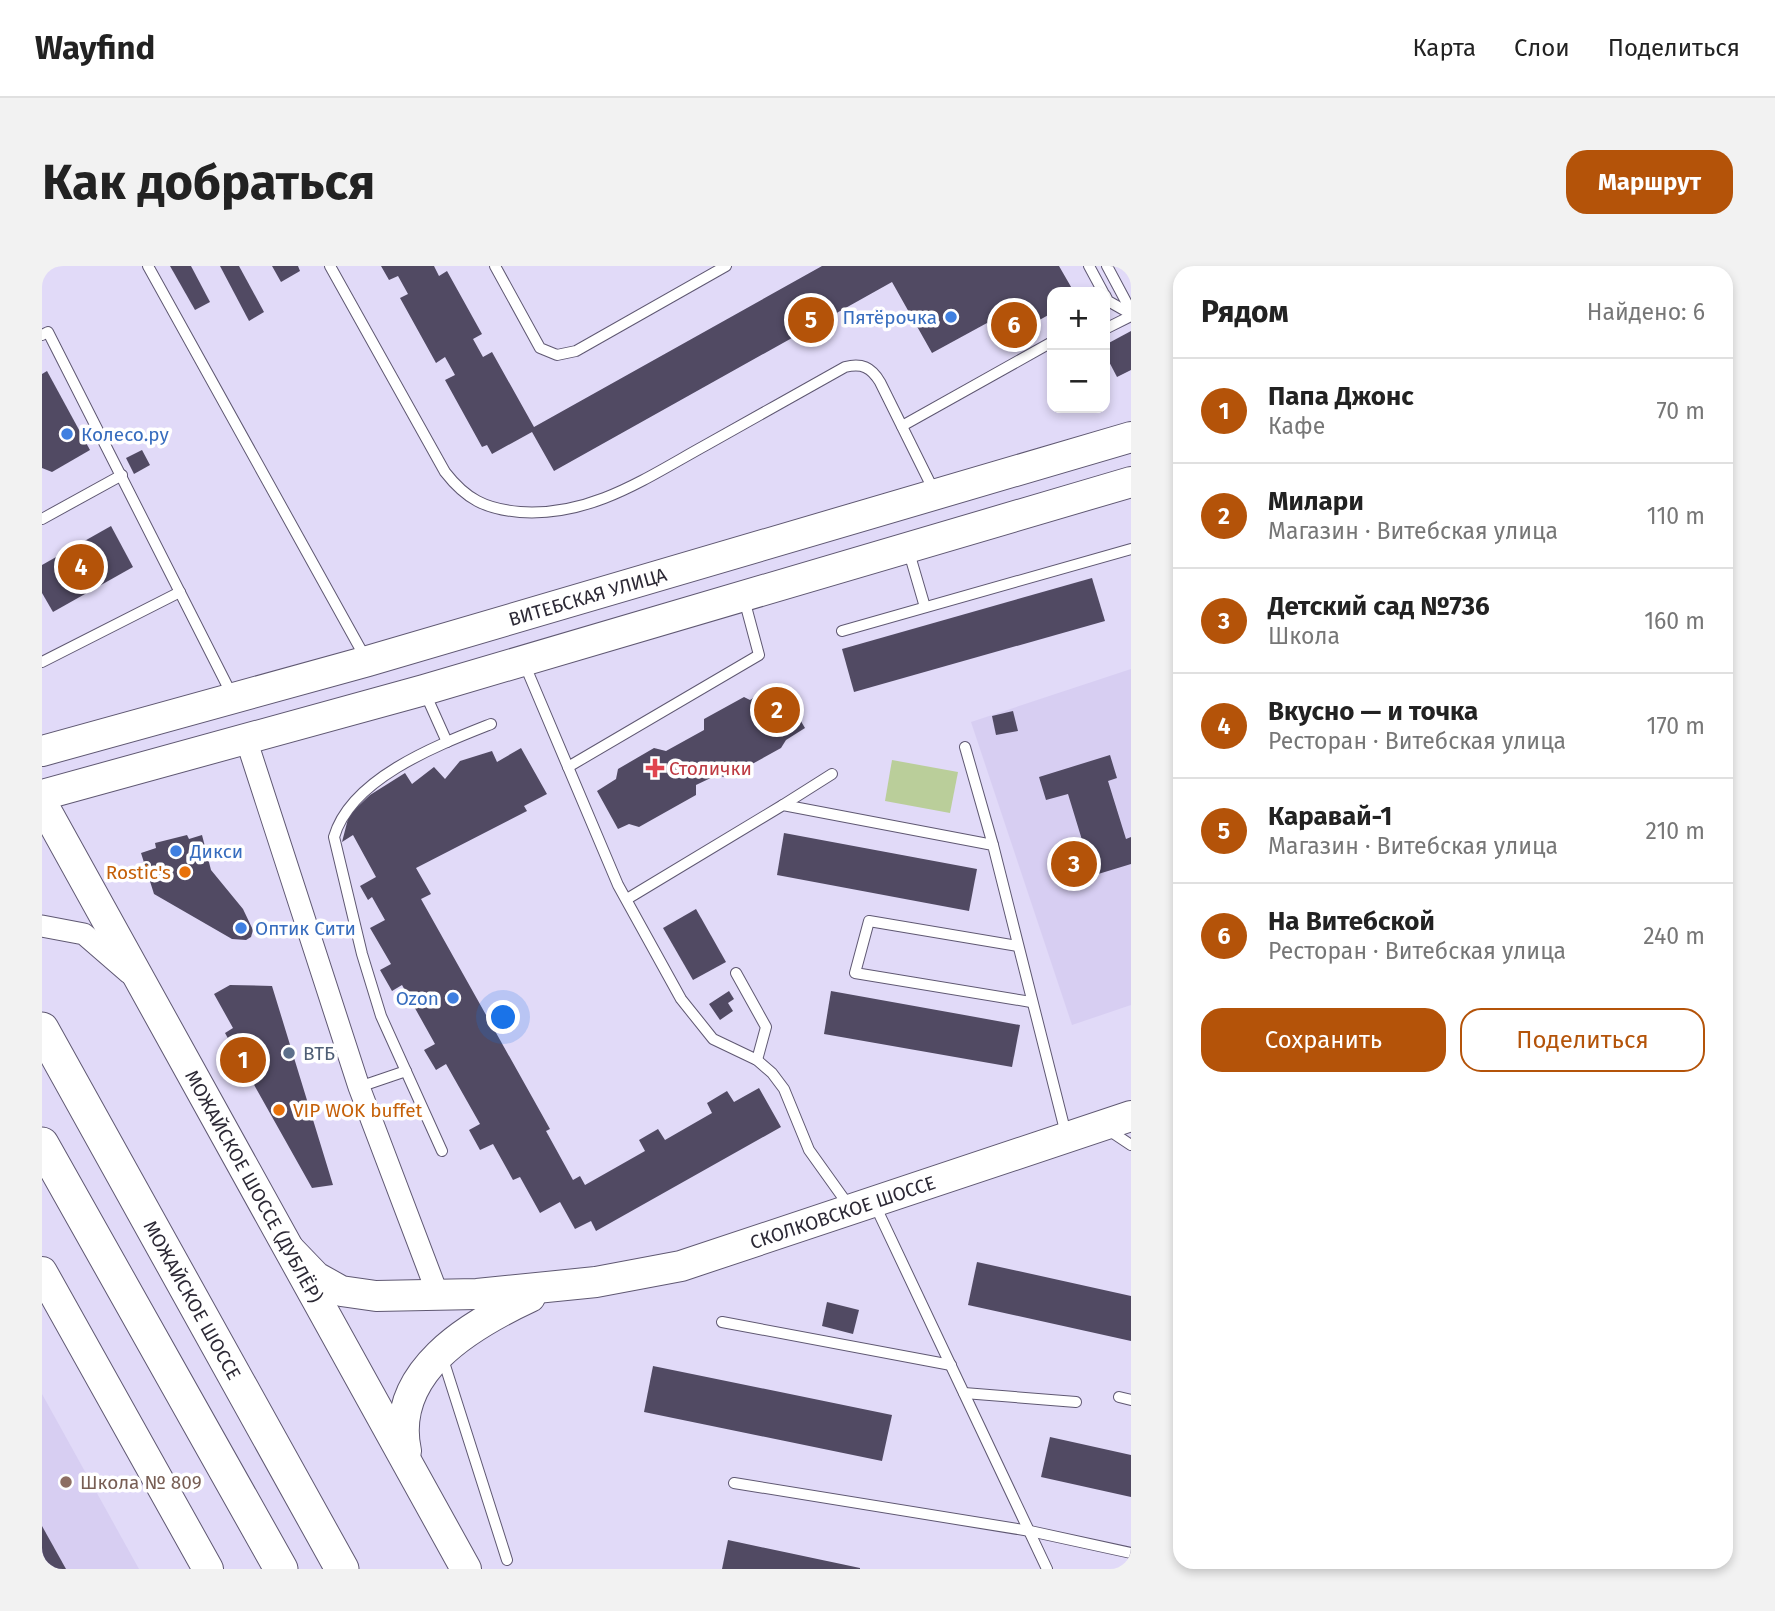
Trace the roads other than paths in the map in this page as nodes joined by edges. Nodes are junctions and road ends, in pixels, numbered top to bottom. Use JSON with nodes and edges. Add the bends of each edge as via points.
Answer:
{"nodes":[{"id":1,"x":148,"y":266,"type":"edge"},
{"id":2,"x":330,"y":266,"type":"edge"},
{"id":3,"x":495,"y":266,"type":"edge"},
{"id":4,"x":726,"y":266,"type":"edge"},
{"id":5,"x":1089,"y":266,"type":"edge"},
{"id":6,"x":1107,"y":266,"type":"edge"},
{"id":7,"x":1100,"y":287,"type":"edge"},
{"id":8,"x":1110,"y":302,"type":"edge"},
{"id":9,"x":1131,"y":314,"type":"edge"},
{"id":10,"x":1110,"y":326,"type":"edge"},
{"id":11,"x":42,"y":335,"type":"edge"},
{"id":12,"x":1047,"y":345,"type":"edge"},
{"id":13,"x":902,"y":426,"type":"junction"},
{"id":14,"x":1131,"y":438,"type":"edge"},
{"id":15,"x":122,"y":475,"type":"junction"},
{"id":16,"x":1131,"y":482,"type":"edge"},
{"id":17,"x":935,"y":494,"type":"junction"},
{"id":18,"x":42,"y":519,"type":"edge"},
{"id":19,"x":908,"y":548,"type":"junction"},
{"id":20,"x":1131,"y":549,"type":"edge"},
{"id":21,"x":180,"y":592,"type":"junction"},
{"id":22,"x":743,"y":597,"type":"junction"},
{"id":23,"x":925,"y":607,"type":"junction"},
{"id":24,"x":842,"y":631,"type":"dead end"},
{"id":25,"x":368,"y":661,"type":"junction"},
{"id":26,"x":523,"y":661,"type":"junction"},
{"id":27,"x":42,"y":662,"type":"edge"},
{"id":28,"x":424,"y":690,"type":"junction"},
{"id":29,"x":233,"y":698,"type":"junction"},
{"id":30,"x":491,"y":724,"type":"dead end"},
{"id":31,"x":246,"y":739,"type":"junction"},
{"id":32,"x":447,"y":742,"type":"junction"},
{"id":33,"x":965,"y":747,"type":"dead end"},
{"id":34,"x":42,"y":751,"type":"edge"},
{"id":35,"x":568,"y":767,"type":"junction"},
{"id":36,"x":832,"y":774,"type":"dead end"},
{"id":37,"x":42,"y":795,"type":"edge"},
{"id":38,"x":42,"y":803,"type":"edge"},
{"id":39,"x":783,"y":805,"type":"junction"},
{"id":40,"x":993,"y":845,"type":"junction"},
{"id":41,"x":626,"y":899,"type":"junction"},
{"id":42,"x":42,"y":926,"type":"edge"},
{"id":43,"x":1018,"y":946,"type":"junction"},
{"id":44,"x":736,"y":973,"type":"dead end"},
{"id":45,"x":148,"y":992,"type":"junction"},
{"id":46,"x":1031,"y":1002,"type":"junction"},
{"id":47,"x":42,"y":1030,"type":"edge"},
{"id":48,"x":757,"y":1060,"type":"junction"},
{"id":49,"x":405,"y":1071,"type":"junction"},
{"id":50,"x":359,"y":1087,"type":"junction"},
{"id":51,"x":1131,"y":1115,"type":"edge"},
{"id":52,"x":1102,"y":1125,"type":"junction"},
{"id":53,"x":1067,"y":1137,"type":"junction"},
{"id":54,"x":42,"y":1144,"type":"edge"},
{"id":55,"x":1131,"y":1145,"type":"edge"},
{"id":56,"x":442,"y":1151,"type":"dead end"},
{"id":57,"x":862,"y":1204,"type":"junction"},
{"id":58,"x":290,"y":1250,"type":"junction"},
{"id":59,"x":42,"y":1272,"type":"edge"},
{"id":60,"x":550,"y":1288,"type":"junction"},
{"id":61,"x":438,"y":1295,"type":"junction"},
{"id":62,"x":722,"y":1322,"type":"dead end"},
{"id":63,"x":441,"y":1352,"type":"junction"},
{"id":64,"x":951,"y":1365,"type":"junction"},
{"id":65,"x":964,"y":1393,"type":"junction"},
{"id":66,"x":1076,"y":1402,"type":"dead end"},
{"id":67,"x":408,"y":1463,"type":"junction"},
{"id":68,"x":734,"y":1483,"type":"dead end"},
{"id":69,"x":1030,"y":1531,"type":"junction"},
{"id":70,"x":1131,"y":1553,"type":"edge"},
{"id":71,"x":507,"y":1560,"type":"dead end"},
{"id":72,"x":208,"y":1569,"type":"edge"},
{"id":73,"x":281,"y":1569,"type":"edge"},
{"id":74,"x":342,"y":1569,"type":"edge"},
{"id":75,"x":466,"y":1569,"type":"edge"},
{"id":76,"x":1047,"y":1569,"type":"edge"}],
"edges":[{"from":1,"to":25,"type":"lane"},
{"from":2,"to":13,"type":"lane","via":[[444,472],[460,492],[496,510],[561,512],[611,498],[845,367],[856,365],[874,372]]},
{"from":3,"to":4,"type":"lane","via":[[540,348],[557,355],[576,351]]},
{"from":5,"to":7,"type":"lane"},
{"from":6,"to":9,"type":"lane"},
{"from":8,"to":9,"type":"lane"},
{"from":9,"to":10,"type":"lane"},
{"from":11,"to":15,"type":"lane","via":[[48,332]]},
{"from":12,"to":13,"type":"lane"},
{"from":13,"to":17,"type":"lane"},
{"from":14,"to":17,"type":"main road","name":"ВИТЕБСКАЯ УЛИЦА"},
{"from":15,"to":18,"type":"lane"},
{"from":15,"to":21,"type":"lane"},
{"from":16,"to":19,"type":"main road"},
{"from":17,"to":25,"type":"main road","name":"ВИТЕБСКАЯ УЛИЦА"},
{"from":19,"to":22,"type":"main road"},
{"from":19,"to":23,"type":"lane"},
{"from":20,"to":23,"type":"lane"},
{"from":21,"to":27,"type":"lane"},
{"from":21,"to":29,"type":"lane"},
{"from":22,"to":26,"type":"main road"},
{"from":22,"to":35,"type":"lane","via":[[758,655]]},
{"from":23,"to":24,"type":"lane"},
{"from":25,"to":29,"type":"main road","name":"ВИТЕБСКАЯ УЛИЦА"},
{"from":26,"to":28,"type":"main road"},
{"from":26,"to":35,"type":"lane"},
{"from":28,"to":31,"type":"main road"},
{"from":28,"to":32,"type":"lane"},
{"from":29,"to":34,"type":"main road","name":"ВИТЕБСКАЯ УЛИЦА"},
{"from":30,"to":32,"type":"lane"},
{"from":31,"to":37,"type":"main road"},
{"from":31,"to":50,"type":"street"},
{"from":32,"to":49,"type":"lane","via":[[403,765],[352,802],[339,819],[334,837],[362,954],[381,1016]]},
{"from":33,"to":40,"type":"lane"},
{"from":35,"to":41,"type":"lane"},
{"from":36,"to":39,"type":"lane"},
{"from":38,"to":45,"type":"main road","name":"МОЖАЙСКОЕ ШОССЕ (ДУБЛЁР)"},
{"from":39,"to":40,"type":"lane"},
{"from":39,"to":41,"type":"lane"},
{"from":40,"to":43,"type":"lane"},
{"from":41,"to":48,"type":"lane","via":[[681,999],[713,1039]]},
{"from":42,"to":45,"type":"street","via":[[84,934]]},
{"from":43,"to":46,"type":"lane"},
{"from":43,"to":46,"type":"lane","via":[[869,921],[855,972]]},
{"from":44,"to":48,"type":"lane","via":[[766,1027]]},
{"from":45,"to":58,"type":"main road","name":"МОЖАЙСКОЕ ШОССЕ (ДУБЛЁР)"},
{"from":46,"to":53,"type":"lane"},
{"from":47,"to":74,"type":"main road","name":"МОЖАЙСКОЕ ШОССЕ"},
{"from":48,"to":57,"type":"lane","via":[[784,1089],[808,1150]]},
{"from":49,"to":50,"type":"lane"},
{"from":49,"to":56,"type":"lane"},
{"from":50,"to":61,"type":"street"},
{"from":51,"to":52,"type":"main road","name":"СКОЛКОВСКОЕ ШОССЕ"},
{"from":52,"to":53,"type":"main road","name":"СКОЛКОВСКОЕ ШОССЕ"},
{"from":52,"to":55,"type":"lane"},
{"from":53,"to":57,"type":"main road","name":"СКОЛКОВСКОЕ ШОССЕ"},
{"from":54,"to":73,"type":"main road"},
{"from":57,"to":60,"type":"main road","name":"СКОЛКОВСКОЕ ШОССЕ","via":[[681,1266]]},
{"from":57,"to":64,"type":"lane"},
{"from":58,"to":61,"type":"main road","name":"СКОЛКОВСКОЕ ШОССЕ","via":[[317,1277],[341,1291],[376,1296]]},
{"from":58,"to":67,"type":"main road","name":"МОЖАЙСКОЕ ШОССЕ (ДУБЛЁР)"},
{"from":59,"to":72,"type":"main road"},
{"from":60,"to":61,"type":"main road","name":"СКОЛКОВСКОЕ ШОССЕ"},
{"from":60,"to":63,"type":"main road","name":"СКОЛКОВСКОЕ ШОССЕ","via":[[484,1318]]},
{"from":62,"to":64,"type":"lane"},
{"from":63,"to":67,"type":"main road","name":"СКОЛКОВСКОЕ ШОССЕ","via":[[411,1391],[404,1415]]},
{"from":63,"to":71,"type":"lane"},
{"from":64,"to":65,"type":"lane"},
{"from":65,"to":66,"type":"lane"},
{"from":65,"to":69,"type":"lane"},
{"from":67,"to":75,"type":"main road","name":"МОЖАЙСКОЕ ШОССЕ (ДУБЛЁР)"},
{"from":68,"to":69,"type":"lane"},
{"from":69,"to":70,"type":"lane"},
{"from":69,"to":76,"type":"lane"}]}
